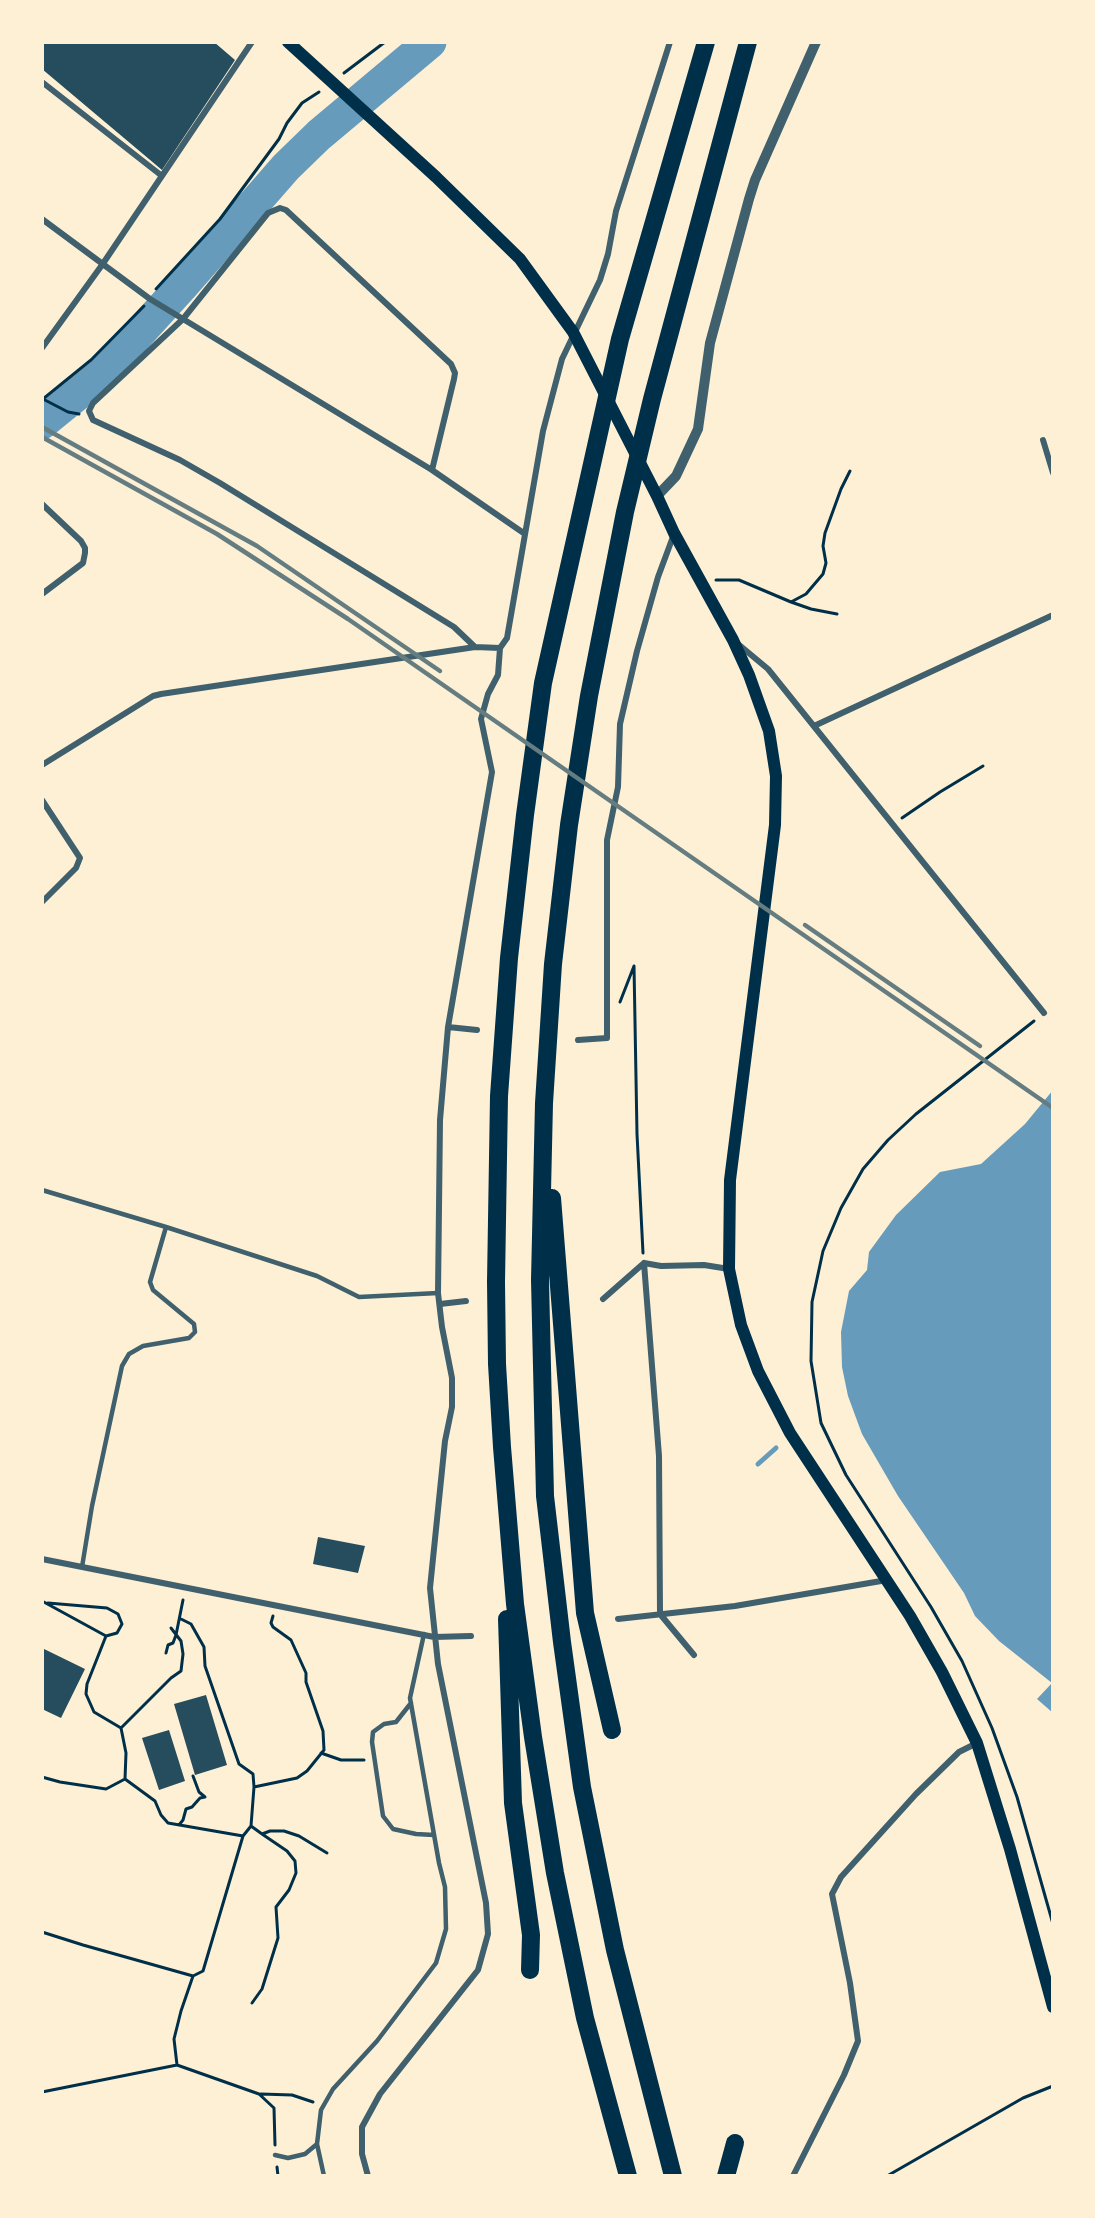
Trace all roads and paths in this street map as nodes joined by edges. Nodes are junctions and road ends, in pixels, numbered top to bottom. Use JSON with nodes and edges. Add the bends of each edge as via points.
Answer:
{"nodes":[{"id":1,"x":252,"y":42,"type":"edge"},
{"id":2,"x":288,"y":42,"type":"edge"},
{"id":3,"x":385,"y":42,"type":"edge"},
{"id":4,"x":670,"y":42,"type":"edge"},
{"id":5,"x":706,"y":42,"type":"edge"},
{"id":6,"x":748,"y":42,"type":"edge"},
{"id":7,"x":816,"y":42,"type":"edge"},
{"id":8,"x":42,"y":82,"type":"edge"},
{"id":9,"x":332,"y":82,"type":"junction"},
{"id":10,"x":162,"y":176,"type":"junction"},
{"id":11,"x":42,"y":219,"type":"edge"},
{"id":12,"x":102,"y":265,"type":"junction"},
{"id":13,"x":150,"y":299,"type":"junction"},
{"id":14,"x":183,"y":319,"type":"junction"},
{"id":15,"x":573,"y":332,"type":"junction"},
{"id":16,"x":42,"y":348,"type":"edge"},
{"id":17,"x":43,"y":399,"type":"edge"},
{"id":18,"x":68,"y":412,"type":"dead end"},
{"id":19,"x":1042,"y":440,"type":"dead end"},
{"id":20,"x":432,"y":470,"type":"junction"},
{"id":21,"x":850,"y":471,"type":"dead end"},
{"id":22,"x":1053,"y":473,"type":"edge"},
{"id":23,"x":657,"y":496,"type":"junction"},
{"id":24,"x":42,"y":504,"type":"edge"},
{"id":25,"x":674,"y":533,"type":"junction"},
{"id":26,"x":525,"y":534,"type":"junction"},
{"id":27,"x":702,"y":584,"type":"junction"},
{"id":28,"x":42,"y":594,"type":"edge"},
{"id":29,"x":791,"y":602,"type":"junction"},
{"id":30,"x":837,"y":614,"type":"dead end"},
{"id":31,"x":1053,"y":615,"type":"edge"},
{"id":32,"x":733,"y":640,"type":"junction"},
{"id":33,"x":475,"y":646,"type":"junction"},
{"id":34,"x":500,"y":648,"type":"junction"},
{"id":35,"x":814,"y":726,"type":"junction"},
{"id":36,"x":42,"y":765,"type":"edge"},
{"id":37,"x":983,"y":766,"type":"dead end"},
{"id":38,"x":42,"y":800,"type":"edge"},
{"id":39,"x":893,"y":825,"type":"junction"},
{"id":40,"x":42,"y":902,"type":"edge"},
{"id":41,"x":619,"y":1007,"type":"dead end"},
{"id":42,"x":1044,"y":1014,"type":"joint"},
{"id":43,"x":448,"y":1027,"type":"junction"},
{"id":44,"x":477,"y":1030,"type":"dead end"},
{"id":45,"x":578,"y":1040,"type":"dead end"},
{"id":46,"x":544,"y":1103,"type":"junction"},
{"id":47,"x":42,"y":1190,"type":"edge"},
{"id":48,"x":166,"y":1227,"type":"junction"},
{"id":49,"x":644,"y":1263,"type":"junction"},
{"id":50,"x":729,"y":1269,"type":"junction"},
{"id":51,"x":438,"y":1293,"type":"junction"},
{"id":52,"x":603,"y":1299,"type":"dead end"},
{"id":53,"x":466,"y":1301,"type":"dead end"},
{"id":54,"x":440,"y":1304,"type":"junction"},
{"id":55,"x":502,"y":1447,"type":"junction"},
{"id":56,"x":42,"y":1559,"type":"edge"},
{"id":57,"x":82,"y":1567,"type":"junction"},
{"id":58,"x":887,"y":1580,"type":"junction"},
{"id":59,"x":189,"y":1588,"type":"junction"},
{"id":60,"x":42,"y":1601,"type":"edge"},
{"id":61,"x":48,"y":1603,"type":"junction"},
{"id":62,"x":273,"y":1605,"type":"junction"},
{"id":63,"x":660,"y":1614,"type":"junction"},
{"id":64,"x":181,"y":1619,"type":"junction"},
{"id":65,"x":618,"y":1619,"type":"dead end"},
{"id":66,"x":171,"y":1628,"type":"dead end"},
{"id":67,"x":424,"y":1634,"type":"junction"},
{"id":68,"x":176,"y":1635,"type":"junction"},
{"id":69,"x":106,"y":1636,"type":"junction"},
{"id":70,"x":434,"y":1636,"type":"junction"},
{"id":71,"x":471,"y":1636,"type":"dead end"},
{"id":72,"x":166,"y":1653,"type":"dead end"},
{"id":73,"x":694,"y":1655,"type":"dead end"},
{"id":74,"x":411,"y":1703,"type":"junction"},
{"id":75,"x":121,"y":1728,"type":"junction"},
{"id":76,"x":612,"y":1730,"type":"dead end"},
{"id":77,"x":976,"y":1743,"type":"junction"},
{"id":78,"x":321,"y":1754,"type":"junction"},
{"id":79,"x":374,"y":1759,"type":"junction"},
{"id":80,"x":194,"y":1776,"type":"dead end"},
{"id":81,"x":42,"y":1777,"type":"edge"},
{"id":82,"x":125,"y":1779,"type":"junction"},
{"id":83,"x":254,"y":1787,"type":"junction"},
{"id":84,"x":179,"y":1825,"type":"junction"},
{"id":85,"x":251,"y":1826,"type":"junction"},
{"id":86,"x":262,"y":1834,"type":"junction"},
{"id":87,"x":434,"y":1835,"type":"junction"},
{"id":88,"x":243,"y":1836,"type":"junction"},
{"id":89,"x":327,"y":1853,"type":"dead end"},
{"id":90,"x":1053,"y":1924,"type":"edge"},
{"id":91,"x":42,"y":1932,"type":"edge"},
{"id":92,"x":530,"y":1970,"type":"dead end"},
{"id":93,"x":193,"y":1976,"type":"junction"},
{"id":94,"x":252,"y":2003,"type":"dead end"},
{"id":95,"x":1053,"y":2007,"type":"edge"},
{"id":96,"x":177,"y":2065,"type":"junction"},
{"id":97,"x":1053,"y":2086,"type":"edge"},
{"id":98,"x":42,"y":2092,"type":"edge"},
{"id":99,"x":260,"y":2094,"type":"junction"},
{"id":100,"x":324,"y":2105,"type":"junction"},
{"id":101,"x":735,"y":2143,"type":"dead end"},
{"id":102,"x":317,"y":2144,"type":"junction"},
{"id":103,"x":275,"y":2155,"type":"junction"},
{"id":104,"x":278,"y":2176,"type":"edge"},
{"id":105,"x":324,"y":2176,"type":"edge"},
{"id":106,"x":368,"y":2176,"type":"edge"},
{"id":107,"x":628,"y":2176,"type":"edge"},
{"id":108,"x":673,"y":2176,"type":"edge"},
{"id":109,"x":726,"y":2176,"type":"edge"},
{"id":110,"x":793,"y":2176,"type":"edge"},
{"id":111,"x":887,"y":2176,"type":"edge"}],
"edges":[{"from":1,"to":10,"type":"street"},
{"from":2,"to":9,"type":"main road"},
{"from":3,"to":9,"type":"path"},
{"from":4,"to":15,"type":"street","via":[[616,211],[603,271]]},
{"from":5,"to":55,"type":"highway","via":[[620,339],[543,683],[509,958],[499,1096],[496,1282]]},
{"from":6,"to":46,"type":"highway","via":[[625,512],[569,825],[553,964]]},
{"from":7,"to":23,"type":"street","via":[[749,199],[710,342],[698,429],[676,476]]},
{"from":8,"to":10,"type":"street"},
{"from":9,"to":13,"type":"path","via":[[303,103],[220,219]]},
{"from":9,"to":15,"type":"main road","via":[[520,259]]},
{"from":10,"to":12,"type":"street"},
{"from":11,"to":12,"type":"street"},
{"from":12,"to":13,"type":"street"},
{"from":12,"to":16,"type":"street"},
{"from":13,"to":14,"type":"street"},
{"from":13,"to":17,"type":"path","via":[[91,360]]},
{"from":14,"to":20,"type":"street"},
{"from":14,"to":20,"type":"street","via":[[268,213],[286,210],[451,364],[454,380]]},
{"from":14,"to":33,"type":"street","via":[[93,403],[89,411],[93,420],[210,477],[454,627]]},
{"from":15,"to":23,"type":"main road"},
{"from":15,"to":26,"type":"street","via":[[543,431]]},
{"from":17,"to":18,"type":"path"},
{"from":19,"to":22,"type":"street"},
{"from":20,"to":26,"type":"street"},
{"from":21,"to":29,"type":"path","via":[[825,533],[823,574],[806,594]]},
{"from":23,"to":25,"type":"main road"},
{"from":24,"to":28,"type":"street","via":[[85,548],[83,563]]},
{"from":25,"to":27,"type":"main road"},
{"from":25,"to":45,"type":"street","via":[[658,577],[620,724],[618,787],[607,840],[607,1038]]},
{"from":26,"to":34,"type":"street","via":[[507,638]]},
{"from":27,"to":29,"type":"path","via":[[739,580]]},
{"from":27,"to":32,"type":"main road"},
{"from":29,"to":30,"type":"path"},
{"from":31,"to":35,"type":"street"},
{"from":32,"to":35,"type":"street","via":[[768,669]]},
{"from":32,"to":50,"type":"main road","via":[[769,731],[776,776],[775,825],[730,1180]]},
{"from":33,"to":34,"type":"street"},
{"from":33,"to":36,"type":"street","via":[[153,696]]},
{"from":34,"to":43,"type":"street","via":[[498,675],[481,719],[492,772]]},
{"from":35,"to":39,"type":"street"},
{"from":37,"to":39,"type":"path"},
{"from":38,"to":40,"type":"street","via":[[80,858],[76,868]]},
{"from":39,"to":42,"type":"street"},
{"from":41,"to":49,"type":"path","via":[[634,966],[636,1134]]},
{"from":42,"to":90,"type":"path","via":[[916,1114],[862,1170],[824,1251],[812,1302],[811,1361],[821,1423],[846,1475],[932,1607],[992,1728],[1017,1797]]},
{"from":43,"to":44,"type":"street"},
{"from":43,"to":51,"type":"street","via":[[440,1120]]},
{"from":46,"to":76,"type":"highway","via":[[585,1612]]},
{"from":46,"to":108,"type":"highway","via":[[540,1280],[544,1484],[561,1631],[582,1787],[612,1938]]},
{"from":47,"to":48,"type":"lane"},
{"from":48,"to":51,"type":"lane","via":[[317,1276],[359,1297]]},
{"from":48,"to":57,"type":"lane","via":[[150,1282],[153,1290],[194,1324],[195,1332],[189,1338],[143,1346],[129,1354],[122,1366]]},
{"from":49,"to":50,"type":"street"},
{"from":49,"to":52,"type":"street"},
{"from":49,"to":63,"type":"street","via":[[659,1456]]},
{"from":50,"to":58,"type":"main road","via":[[741,1325],[758,1371],[790,1433]]},
{"from":51,"to":54,"type":"street"},
{"from":53,"to":54,"type":"street"},
{"from":54,"to":70,"type":"street","via":[[452,1378],[452,1407],[430,1588]]},
{"from":55,"to":92,"type":"highway","via":[[513,1803],[531,1935]]},
{"from":55,"to":107,"type":"highway","via":[[515,1604],[555,1873],[585,2018]]},
{"from":56,"to":57,"type":"street"},
{"from":57,"to":59,"type":"street"},
{"from":58,"to":63,"type":"street","via":[[735,1606]]},
{"from":58,"to":77,"type":"main road","via":[[942,1671]]},
{"from":59,"to":62,"type":"street"},
{"from":59,"to":64,"type":"path"},
{"from":60,"to":61,"type":"path"},
{"from":61,"to":69,"type":"path"},
{"from":61,"to":69,"type":"path","via":[[113,1611],[122,1624],[117,1633]]},
{"from":62,"to":67,"type":"street"},
{"from":62,"to":78,"type":"path","via":[[271,1623],[291,1640],[306,1673],[323,1731]]},
{"from":63,"to":65,"type":"street"},
{"from":63,"to":73,"type":"street"},
{"from":64,"to":68,"type":"path"},
{"from":64,"to":83,"type":"path","via":[[191,1624],[204,1647],[205,1666],[239,1764],[253,1774]]},
{"from":66,"to":68,"type":"path"},
{"from":67,"to":70,"type":"street"},
{"from":67,"to":74,"type":"lane"},
{"from":68,"to":72,"type":"path"},
{"from":68,"to":75,"type":"path","via":[[183,1654],[181,1671]]},
{"from":69,"to":75,"type":"path","via":[[86,1694],[94,1712]]},
{"from":70,"to":71,"type":"street"},
{"from":70,"to":106,"type":"street","via":[[486,1903],[488,1934],[478,1970],[380,2094],[362,2127],[362,2154]]},
{"from":74,"to":79,"type":"lane","via":[[396,1722],[373,1732]]},
{"from":74,"to":87,"type":"lane"},
{"from":75,"to":82,"type":"path","via":[[126,1753]]},
{"from":77,"to":95,"type":"main road"},
{"from":77,"to":110,"type":"street","via":[[959,1752],[916,1794],[841,1877],[832,1894],[858,2041]]},
{"from":78,"to":79,"type":"path","via":[[341,1760]]},
{"from":78,"to":83,"type":"path","via":[[297,1778]]},
{"from":79,"to":87,"type":"lane","via":[[382,1816],[393,1829]]},
{"from":80,"to":84,"type":"path","via":[[205,1797],[186,1809]]},
{"from":81,"to":82,"type":"path","via":[[106,1789]]},
{"from":82,"to":84,"type":"path","via":[[155,1801],[168,1823]]},
{"from":83,"to":85,"type":"path"},
{"from":84,"to":88,"type":"path"},
{"from":85,"to":86,"type":"path"},
{"from":85,"to":88,"type":"path"},
{"from":86,"to":89,"type":"path","via":[[284,1831]]},
{"from":86,"to":94,"type":"path","via":[[295,1861],[296,1874],[290,1890],[276,1907],[278,1938],[262,1989]]},
{"from":87,"to":100,"type":"lane","via":[[445,1887],[446,1919],[436,1963]]},
{"from":88,"to":93,"type":"path","via":[[203,1971]]},
{"from":91,"to":93,"type":"path"},
{"from":93,"to":96,"type":"path","via":[[174,2039]]},
{"from":96,"to":98,"type":"path"},
{"from":96,"to":99,"type":"path"},
{"from":97,"to":111,"type":"path","via":[[1023,2098]]},
{"from":99,"to":100,"type":"path","via":[[292,2095]]},
{"from":99,"to":103,"type":"path","via":[[274,2108]]},
{"from":100,"to":102,"type":"lane"},
{"from":101,"to":109,"type":"highway"},
{"from":102,"to":103,"type":"lane","via":[[305,2154],[288,2158]]},
{"from":102,"to":105,"type":"lane"},
{"from":103,"to":104,"type":"path"}]}
